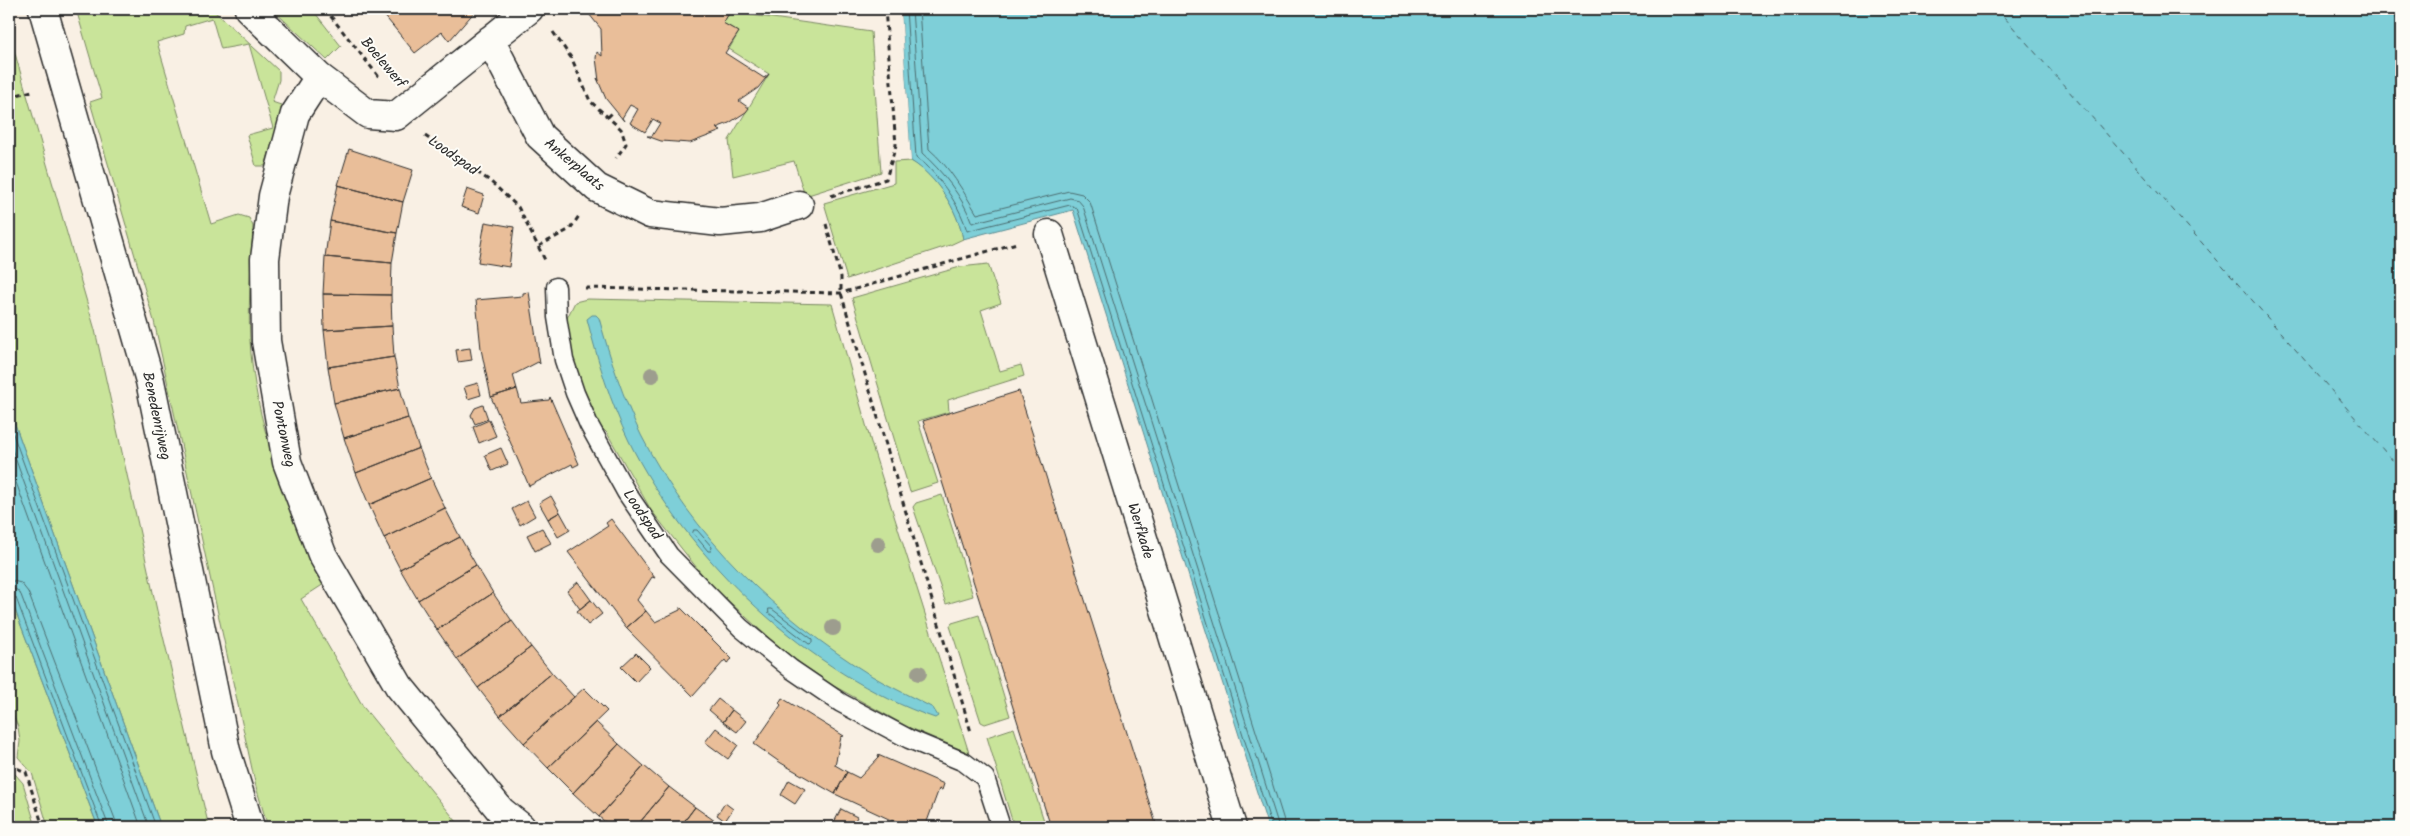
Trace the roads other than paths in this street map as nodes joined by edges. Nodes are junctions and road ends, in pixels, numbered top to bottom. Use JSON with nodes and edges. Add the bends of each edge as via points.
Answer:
{"nodes":[{"id":1,"x":43,"y":9,"type":"edge"},
{"id":2,"x":249,"y":9,"type":"edge"},
{"id":3,"x":529,"y":9,"type":"edge"},
{"id":4,"x":490,"y":40,"type":"junction"},
{"id":5,"x":319,"y":76,"type":"junction"},
{"id":6,"x":809,"y":202,"type":"road end"},
{"id":7,"x":1049,"y":234,"type":"road end"},
{"id":8,"x":556,"y":287,"type":"road end"},
{"id":9,"x":504,"y":822,"type":"edge"},
{"id":10,"x":250,"y":827,"type":"edge"},
{"id":11,"x":1001,"y":827,"type":"edge"},
{"id":12,"x":1232,"y":827,"type":"edge"}],
"edges":[{"from":1,"to":10,"type":"street","name":"Benedenrijweg","via":[[150,381],[226,752]]},
{"from":2,"to":5,"type":"street"},
{"from":3,"to":4,"type":"street"},
{"from":4,"to":5,"type":"street","via":[[401,111],[368,114]]},
{"from":4,"to":6,"type":"street","name":"Ankerplaats","via":[[540,136],[596,188],[650,214],[720,222],[760,218]]},
{"from":5,"to":9,"type":"street","name":"Pontonweg","via":[[294,114],[273,196],[265,259],[266,341],[287,462],[322,554],[399,686]]},
{"from":7,"to":12,"type":"street","name":"Werfkade"},
{"from":8,"to":11,"type":"lane","name":"Loodspad","via":[[564,360],[575,393],[626,492],[669,555],[741,628],[791,669],[841,703],[909,739],[964,762],[985,778]]}]}
